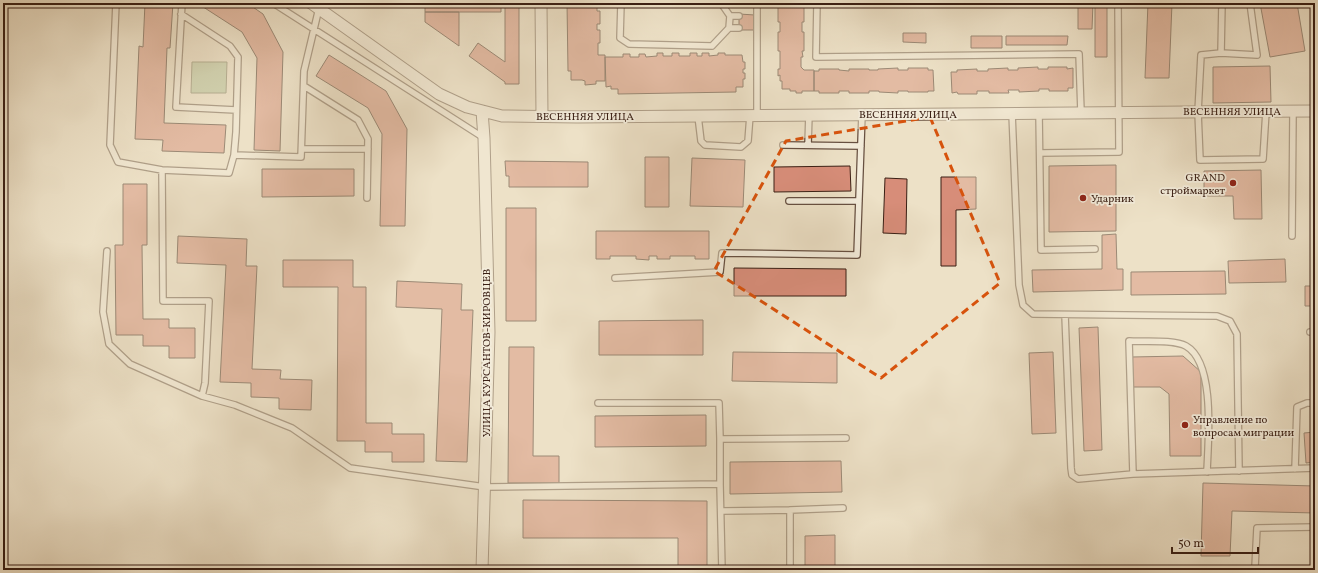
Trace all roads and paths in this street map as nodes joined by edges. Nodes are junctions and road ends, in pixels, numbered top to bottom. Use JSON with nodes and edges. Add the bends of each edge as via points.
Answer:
{"nodes":[{"id":1,"x":116,"y":3,"type":"edge"},
{"id":2,"x":182,"y":3,"type":"edge"},
{"id":3,"x":273,"y":3,"type":"edge"},
{"id":4,"x":541,"y":3,"type":"edge"},
{"id":5,"x":621,"y":3,"type":"edge"},
{"id":6,"x":721,"y":3,"type":"edge"},
{"id":7,"x":757,"y":3,"type":"edge"},
{"id":8,"x":817,"y":3,"type":"edge"},
{"id":9,"x":1118,"y":3,"type":"edge"},
{"id":10,"x":1222,"y":3,"type":"edge"},
{"id":11,"x":1250,"y":3,"type":"edge"},
{"id":12,"x":315,"y":5,"type":"edge"},
{"id":13,"x":181,"y":14,"type":"junction"},
{"id":14,"x":730,"y":16,"type":"junction"},
{"id":15,"x":739,"y":16,"type":"dead end"},
{"id":16,"x":729,"y":28,"type":"junction"},
{"id":17,"x":739,"y":28,"type":"dead end"},
{"id":18,"x":314,"y":29,"type":"junction"},
{"id":19,"x":1221,"y":54,"type":"junction"},
{"id":20,"x":304,"y":86,"type":"junction"},
{"id":21,"x":236,"y":110,"type":"junction"},
{"id":22,"x":1315,"y":110,"type":"edge"},
{"id":23,"x":482,"y":111,"type":"junction"},
{"id":24,"x":1266,"y":111,"type":"junction"},
{"id":25,"x":1292,"y":111,"type":"junction"},
{"id":26,"x":1081,"y":112,"type":"junction"},
{"id":27,"x":1119,"y":112,"type":"junction"},
{"id":28,"x":1198,"y":112,"type":"junction"},
{"id":29,"x":1012,"y":113,"type":"junction"},
{"id":30,"x":1039,"y":113,"type":"junction"},
{"id":31,"x":809,"y":114,"type":"junction"},
{"id":32,"x":862,"y":114,"type":"junction"},
{"id":33,"x":698,"y":115,"type":"junction"},
{"id":34,"x":753,"y":115,"type":"junction"},
{"id":35,"x":542,"y":116,"type":"junction"},
{"id":36,"x":484,"y":138,"type":"junction"},
{"id":37,"x":783,"y":145,"type":"dead end"},
{"id":38,"x":808,"y":146,"type":"junction"},
{"id":39,"x":861,"y":146,"type":"junction"},
{"id":40,"x":368,"y":149,"type":"junction"},
{"id":41,"x":302,"y":150,"type":"junction"},
{"id":42,"x":1040,"y":153,"type":"junction"},
{"id":43,"x":234,"y":155,"type":"junction"},
{"id":44,"x":162,"y":170,"type":"junction"},
{"id":45,"x":367,"y":198,"type":"dead end"},
{"id":46,"x":789,"y":201,"type":"dead end"},
{"id":47,"x":859,"y":201,"type":"junction"},
{"id":48,"x":1292,"y":236,"type":"dead end"},
{"id":49,"x":1095,"y":249,"type":"dead end"},
{"id":50,"x":107,"y":251,"type":"dead end"},
{"id":51,"x":615,"y":278,"type":"dead end"},
{"id":52,"x":1065,"y":315,"type":"junction"},
{"id":53,"x":202,"y":396,"type":"junction"},
{"id":54,"x":598,"y":403,"type":"dead end"},
{"id":55,"x":1315,"y":403,"type":"edge"},
{"id":56,"x":846,"y":438,"type":"dead end"},
{"id":57,"x":720,"y":439,"type":"junction"},
{"id":58,"x":1315,"y":468,"type":"edge"},
{"id":59,"x":1295,"y":469,"type":"junction"},
{"id":60,"x":1239,"y":471,"type":"junction"},
{"id":61,"x":1207,"y":472,"type":"junction"},
{"id":62,"x":1133,"y":474,"type":"junction"},
{"id":63,"x":720,"y":484,"type":"junction"},
{"id":64,"x":485,"y":487,"type":"junction"},
{"id":65,"x":843,"y":508,"type":"dead end"},
{"id":66,"x":790,"y":510,"type":"junction"},
{"id":67,"x":722,"y":511,"type":"junction"},
{"id":68,"x":1315,"y":527,"type":"edge"},
{"id":69,"x":1255,"y":567,"type":"dead end"},
{"id":70,"x":482,"y":570,"type":"edge"},
{"id":71,"x":722,"y":570,"type":"edge"},
{"id":72,"x":790,"y":570,"type":"edge"}],
"edges":[{"from":1,"to":44,"type":"lane","via":[[110,145],[118,162]]},
{"from":2,"to":13,"type":"lane"},
{"from":3,"to":18,"type":"lane"},
{"from":4,"to":35,"type":"street"},
{"from":5,"to":16,"type":"lane","via":[[620,38],[629,44],[712,46]]},
{"from":6,"to":14,"type":"lane"},
{"from":7,"to":34,"type":"lane"},
{"from":8,"to":26,"type":"lane","via":[[816,57],[1079,54]]},
{"from":9,"to":27,"type":"lane"},
{"from":10,"to":19,"type":"lane"},
{"from":11,"to":19,"type":"lane","via":[[1257,55]]},
{"from":12,"to":18,"type":"lane"},
{"from":12,"to":23,"type":"street","via":[[438,94]]},
{"from":13,"to":21,"type":"lane","via":[[230,46],[238,57]]},
{"from":13,"to":21,"type":"lane","via":[[176,107]]},
{"from":14,"to":15,"type":"lane"},
{"from":14,"to":16,"type":"lane"},
{"from":16,"to":17,"type":"lane"},
{"from":18,"to":20,"type":"lane","via":[[304,71]]},
{"from":18,"to":36,"type":"lane"},
{"from":19,"to":28,"type":"lane","via":[[1201,55]]},
{"from":20,"to":40,"type":"lane","via":[[358,120],[368,139]]},
{"from":20,"to":41,"type":"lane"},
{"from":21,"to":43,"type":"lane"},
{"from":22,"to":25,"type":"street","name":"ВЕСЕННЯЯ УЛИЦА"},
{"from":23,"to":35,"type":"street","name":"ВЕСЕННЯЯ УЛИЦА","via":[[502,116]]},
{"from":23,"to":36,"type":"street","name":"УЛИЦА КУРСАНТОВ-КИРОВЦЕВ"},
{"from":24,"to":25,"type":"street","name":"ВЕСЕННЯЯ УЛИЦА"},
{"from":24,"to":28,"type":"street","name":"ВЕСЕННЯЯ УЛИЦА"},
{"from":24,"to":28,"type":"lane","via":[[1263,159],[1255,160],[1200,160]]},
{"from":25,"to":48,"type":"lane"},
{"from":26,"to":27,"type":"street","name":"ВЕСЕННЯЯ УЛИЦА"},
{"from":26,"to":30,"type":"street","name":"ВЕСЕННЯЯ УЛИЦА"},
{"from":27,"to":28,"type":"street","name":"ВЕСЕННЯЯ УЛИЦА"},
{"from":27,"to":42,"type":"lane","via":[[1119,152]]},
{"from":29,"to":30,"type":"street","name":"ВЕСЕННЯЯ УЛИЦА"},
{"from":29,"to":32,"type":"street","name":"ВЕСЕННЯЯ УЛИЦА"},
{"from":29,"to":52,"type":"lane","via":[[1019,285],[1023,305],[1033,314]]},
{"from":30,"to":42,"type":"lane"},
{"from":31,"to":32,"type":"street","name":"ВЕСЕННЯЯ УЛИЦА"},
{"from":31,"to":34,"type":"street","name":"ВЕСЕННЯЯ УЛИЦА"},
{"from":31,"to":38,"type":"lane"},
{"from":32,"to":39,"type":"lane"},
{"from":33,"to":34,"type":"street","name":"ВЕСЕННЯЯ УЛИЦА"},
{"from":33,"to":34,"type":"lane","via":[[701,141],[705,145],[741,147],[748,141]]},
{"from":33,"to":35,"type":"street","name":"ВЕСЕННЯЯ УЛИЦА"},
{"from":36,"to":64,"type":"street","name":"УЛИЦА КУРСАНТОВ-КИРОВЦЕВ","via":[[489,332]]},
{"from":37,"to":38,"type":"lane"},
{"from":38,"to":39,"type":"lane"},
{"from":39,"to":47,"type":"lane"},
{"from":40,"to":41,"type":"lane"},
{"from":40,"to":45,"type":"lane"},
{"from":41,"to":43,"type":"lane","via":[[302,158]]},
{"from":42,"to":49,"type":"lane","via":[[1041,250]]},
{"from":43,"to":44,"type":"lane","via":[[229,173]]},
{"from":44,"to":53,"type":"lane","via":[[163,301],[209,301],[205,383]]},
{"from":46,"to":47,"type":"lane"},
{"from":47,"to":51,"type":"lane","via":[[857,255],[722,253],[720,272]]},
{"from":50,"to":53,"type":"lane","via":[[103,312],[109,344],[130,364]]},
{"from":52,"to":60,"type":"lane","via":[[1217,316],[1230,322],[1237,334]]},
{"from":52,"to":62,"type":"lane","via":[[1072,475],[1078,479]]},
{"from":53,"to":64,"type":"lane","via":[[235,405],[292,428],[350,468]]},
{"from":54,"to":57,"type":"lane","via":[[719,403]]},
{"from":55,"to":59,"type":"lane","via":[[1297,407]]},
{"from":56,"to":57,"type":"lane"},
{"from":57,"to":63,"type":"lane"},
{"from":58,"to":59,"type":"lane"},
{"from":59,"to":60,"type":"lane"},
{"from":60,"to":61,"type":"lane"},
{"from":61,"to":62,"type":"lane"},
{"from":61,"to":62,"type":"lane","via":[[1207,386],[1194,352],[1177,342],[1129,341]]},
{"from":63,"to":64,"type":"lane"},
{"from":63,"to":67,"type":"lane"},
{"from":64,"to":70,"type":"street","name":"УЛИЦА КУРСАНТОВ-КИРОВЦЕВ"},
{"from":65,"to":66,"type":"lane"},
{"from":66,"to":67,"type":"lane"},
{"from":66,"to":72,"type":"lane"},
{"from":67,"to":71,"type":"lane"},
{"from":68,"to":69,"type":"lane","via":[[1257,528]]}]}
